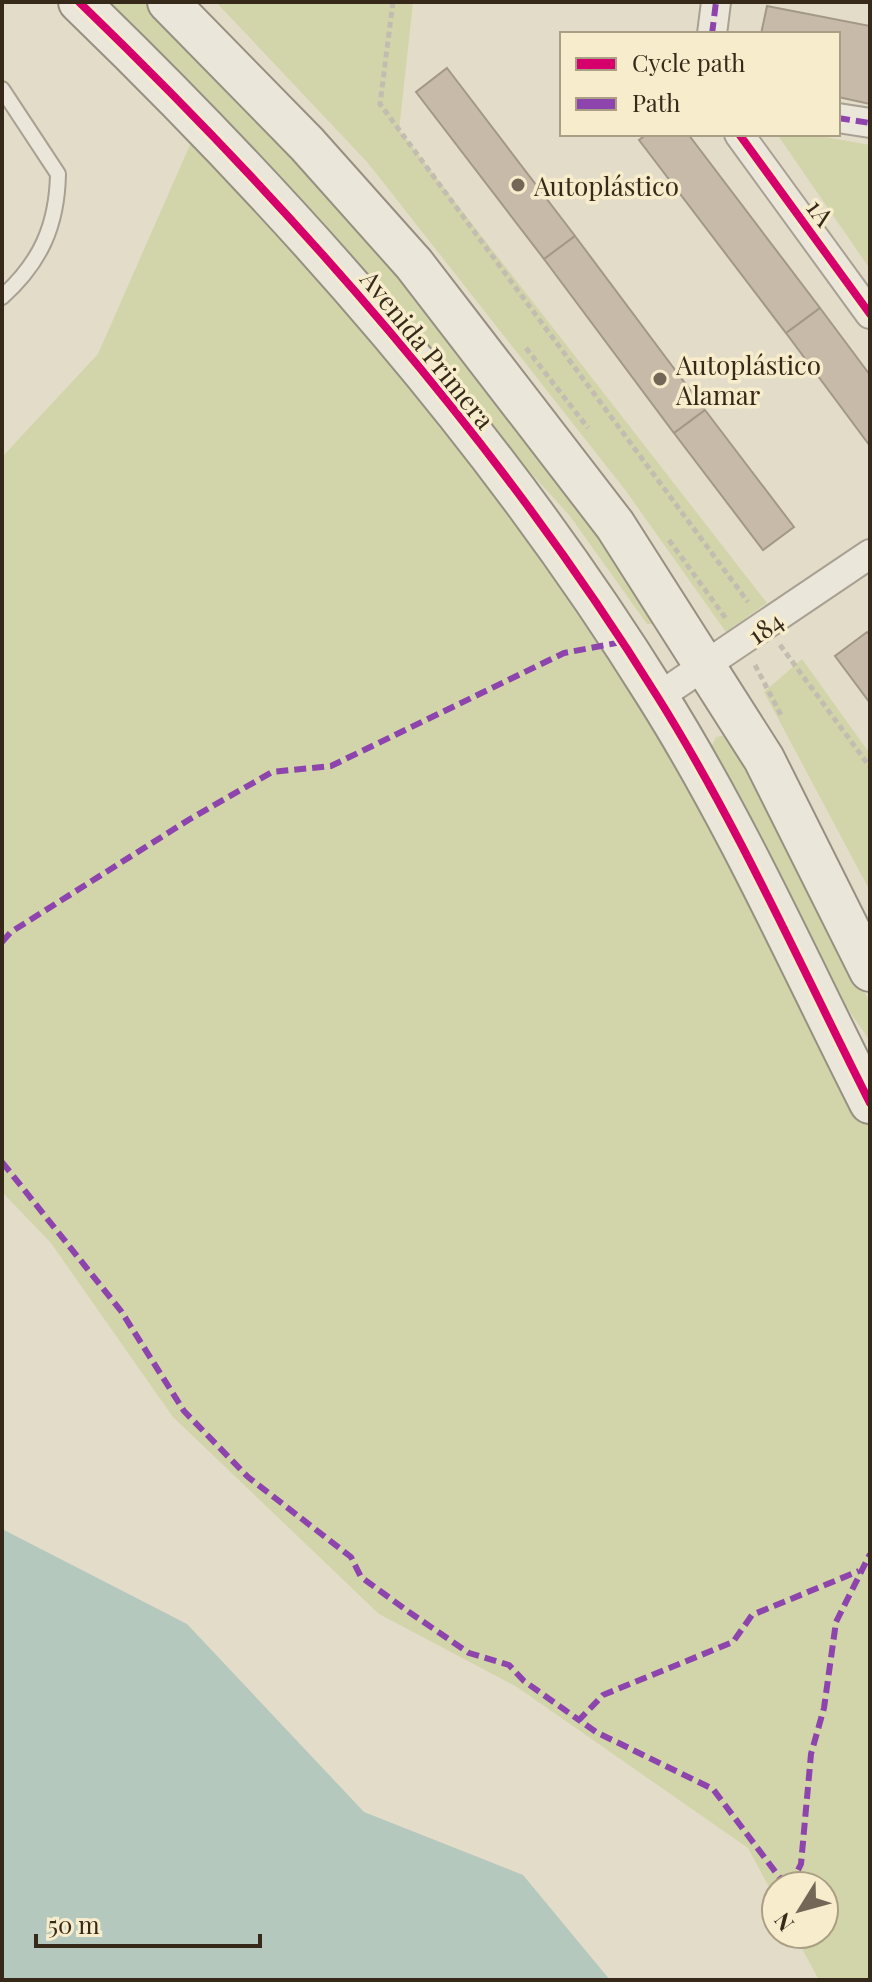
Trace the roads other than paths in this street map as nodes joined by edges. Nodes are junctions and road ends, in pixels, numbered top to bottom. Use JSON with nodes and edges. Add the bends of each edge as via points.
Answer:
{"nodes":[{"id":1,"x":79,"y":2,"type":"edge"},
{"id":2,"x":168,"y":2,"type":"edge"},
{"id":3,"x":716,"y":2,"type":"edge"},
{"id":4,"x":712,"y":32,"type":"edge"},
{"id":5,"x":2,"y":89,"type":"edge"},
{"id":6,"x":840,"y":118,"type":"edge"},
{"id":7,"x":870,"y":123,"type":"edge"},
{"id":8,"x":740,"y":136,"type":"edge"},
{"id":9,"x":2,"y":297,"type":"edge"},
{"id":10,"x":870,"y":314,"type":"edge"},
{"id":11,"x":870,"y":554,"type":"edge"},
{"id":12,"x":706,"y":667,"type":"junction"},
{"id":13,"x":658,"y":697,"type":"junction"},
{"id":14,"x":870,"y":971,"type":"edge"},
{"id":15,"x":870,"y":1103,"type":"edge"}],
"edges":[{"from":1,"to":13,"type":"street","name":"Avenida Primera","via":[[165,85],[379,316],[597,604]]},
{"from":2,"to":12,"type":"street","name":"Avenida Primera","via":[[307,144],[414,264],[615,525]]},
{"from":3,"to":4,"type":"street"},
{"from":5,"to":9,"type":"lane","via":[[58,174],[52,229],[37,261]]},
{"from":6,"to":7,"type":"street"},
{"from":8,"to":10,"type":"street","name":"1A"},
{"from":11,"to":12,"type":"street","name":"184"},
{"from":12,"to":13,"type":"street","name":"184"},
{"from":12,"to":14,"type":"street","name":"Avenida Primera","via":[[764,759]]},
{"from":13,"to":15,"type":"street","name":"Avenida Primera","via":[[708,783]]}]}
